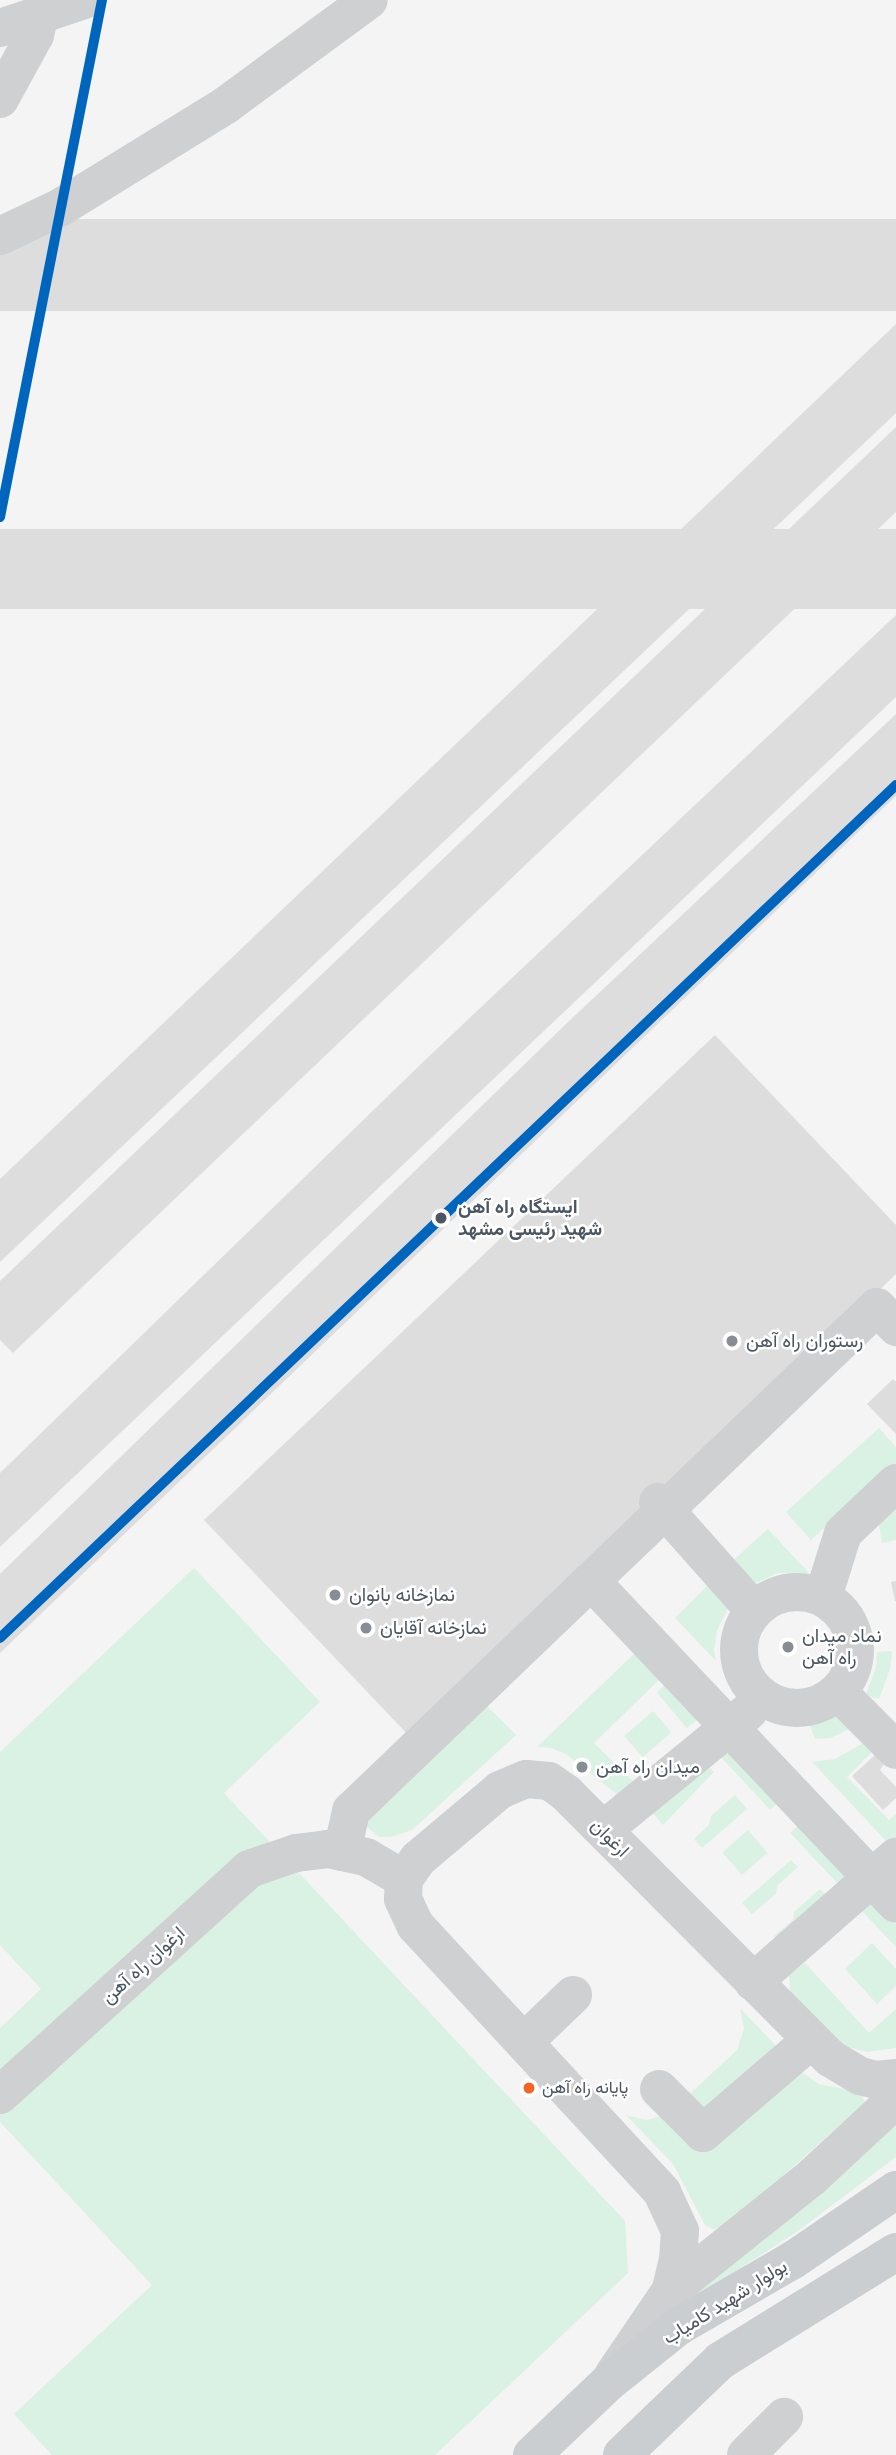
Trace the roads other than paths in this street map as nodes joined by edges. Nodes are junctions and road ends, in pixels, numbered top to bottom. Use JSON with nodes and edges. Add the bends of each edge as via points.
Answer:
{"nodes":[{"id":1,"x":84,"y":0,"type":"edge"},
{"id":2,"x":369,"y":0,"type":"edge"},
{"id":3,"x":26,"y":21,"type":"edge"},
{"id":4,"x":0,"y":99,"type":"edge"},
{"id":5,"x":0,"y":236,"type":"edge"},
{"id":6,"x":896,"y":1327,"type":"edge"},
{"id":7,"x":896,"y":1483,"type":"edge"},
{"id":8,"x":662,"y":1506,"type":"junction"},
{"id":9,"x":591,"y":1581,"type":"junction"},
{"id":10,"x":823,"y":1597,"type":"junction"},
{"id":11,"x":754,"y":1610,"type":"junction"},
{"id":12,"x":838,"y":1692,"type":"junction"},
{"id":13,"x":764,"y":1698,"type":"junction"},
{"id":14,"x":729,"y":1727,"type":"junction"},
{"id":15,"x":896,"y":1750,"type":"edge"},
{"id":16,"x":603,"y":1830,"type":"junction"},
{"id":17,"x":342,"y":1852,"type":"junction"},
{"id":18,"x":404,"y":1879,"type":"junction"},
{"id":19,"x":888,"y":1880,"type":"edge"},
{"id":20,"x":753,"y":1982,"type":"junction"},
{"id":21,"x":573,"y":1995,"type":"dead end"},
{"id":22,"x":811,"y":2040,"type":"junction"},
{"id":23,"x":524,"y":2042,"type":"junction"},
{"id":24,"x":896,"y":2078,"type":"edge"},
{"id":25,"x":659,"y":2089,"type":"dead end"},
{"id":26,"x":0,"y":2095,"type":"edge"},
{"id":27,"x":896,"y":2099,"type":"edge"},
{"id":28,"x":896,"y":2190,"type":"edge"},
{"id":29,"x":896,"y":2252,"type":"edge"},
{"id":30,"x":671,"y":2290,"type":"junction"},
{"id":31,"x":609,"y":2382,"type":"junction"},
{"id":32,"x":784,"y":2417,"type":"dead end"},
{"id":33,"x":532,"y":2455,"type":"edge"},
{"id":34,"x":622,"y":2455,"type":"edge"},
{"id":35,"x":746,"y":2455,"type":"edge"}],
"edges":[{"from":1,"to":3,"type":"street"},
{"from":2,"to":5,"type":"street","via":[[226,105],[61,208]]},
{"from":3,"to":4,"type":"street"},
{"from":6,"to":8,"type":"street","via":[[877,1307]]},
{"from":7,"to":10,"type":"street","via":[[843,1533]]},
{"from":8,"to":9,"type":"street"},
{"from":8,"to":11,"type":"street"},
{"from":9,"to":14,"type":"street"},
{"from":9,"to":17,"type":"street","via":[[351,1811]]},
{"from":10,"to":11,"type":"street","via":[[787,1592]]},
{"from":10,"to":12,"type":"street","via":[[849,1623],[855,1641],[855,1659]]},
{"from":11,"to":13,"type":"street","via":[[739,1647],[741,1667]]},
{"from":12,"to":13,"type":"street","via":[[822,1703],[802,1708],[783,1707]]},
{"from":12,"to":15,"type":"street"},
{"from":13,"to":14,"type":"street"},
{"from":14,"to":16,"type":"street"},
{"from":14,"to":19,"type":"street"},
{"from":16,"to":18,"type":"street","name":"ارغوان","via":[[549,1781],[526,1780],[500,1790],[418,1859]]},
{"from":16,"to":20,"type":"street","name":"ارغوان"},
{"from":17,"to":18,"type":"street","via":[[366,1857]]},
{"from":17,"to":26,"type":"street","name":"ارغوان راه آهن","via":[[296,1853],[249,1869]]},
{"from":18,"to":23,"type":"street","via":[[403,1899],[415,1925]]},
{"from":19,"to":20,"type":"street"},
{"from":20,"to":22,"type":"street","name":"ارغوان"},
{"from":21,"to":23,"type":"street"},
{"from":22,"to":24,"type":"street","name":"ارغوان","via":[[860,2076]]},
{"from":22,"to":25,"type":"street","via":[[703,2133]]},
{"from":23,"to":30,"type":"street","via":[[662,2192],[680,2231]]},
{"from":27,"to":30,"type":"street","via":[[812,2177]]},
{"from":28,"to":31,"type":"main road","name":"بولوار شهید کامیاب","via":[[793,2260],[679,2326]]},
{"from":29,"to":34,"type":"main road","via":[[720,2361]]},
{"from":30,"to":31,"type":"street"},
{"from":31,"to":33,"type":"main road","name":"بولوار شهید کامیاب"},
{"from":32,"to":35,"type":"street"}]}
